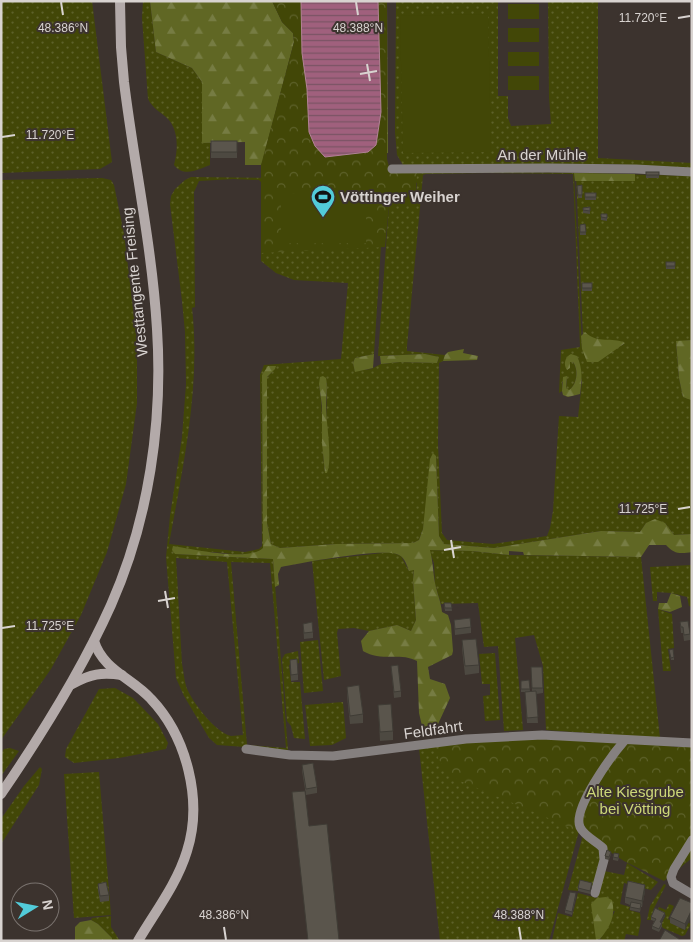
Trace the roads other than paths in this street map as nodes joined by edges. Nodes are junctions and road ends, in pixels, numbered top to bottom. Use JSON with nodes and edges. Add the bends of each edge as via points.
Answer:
{"nodes":[{"id":1,"x":120,"y":1,"type":"edge"},
{"id":2,"x":392,"y":169,"type":"dead end"},
{"id":3,"x":692,"y":172,"type":"edge"},
{"id":4,"x":94,"y":641,"type":"junction"},
{"id":5,"x":122,"y":675,"type":"junction"},
{"id":6,"x":71,"y":684,"type":"junction"},
{"id":7,"x":625,"y":740,"type":"junction"},
{"id":8,"x":692,"y":743,"type":"edge"},
{"id":9,"x":246,"y":749,"type":"dead end"},
{"id":10,"x":1,"y":794,"type":"edge"},
{"id":11,"x":692,"y":840,"type":"edge"},
{"id":12,"x":595,"y":893,"type":"dead end"},
{"id":13,"x":692,"y":894,"type":"edge"},
{"id":14,"x":138,"y":941,"type":"edge"}],
"edges":[{"from":1,"to":4,"type":"main road","name":"Westtangente Freising","via":[[127,110],[154,292],[158,401],[144,507],[124,572]]},
{"from":2,"to":3,"type":"street","name":"An der Mühle","via":[[548,168]]},
{"from":4,"to":5,"type":"main road","via":[[105,662]]},
{"from":4,"to":6,"type":"main road","name":"Westtangente Freising"},
{"from":5,"to":6,"type":"main road","via":[[98,674]]},
{"from":5,"to":14,"type":"main road","via":[[142,689],[166,718],[184,758],[191,782],[194,812],[187,851],[172,886]]},
{"from":6,"to":10,"type":"main road","name":"Westtangente Freising","via":[[41,736]]},
{"from":7,"to":8,"type":"street","name":"Feldfahrt"},
{"from":7,"to":9,"type":"street","name":"Feldfahrt","via":[[560,735],[477,738],[334,756]]},
{"from":7,"to":12,"type":"street","via":[[598,775],[579,820],[583,831],[602,848],[604,860]]},
{"from":11,"to":13,"type":"street","via":[[671,877],[673,882]]}]}
